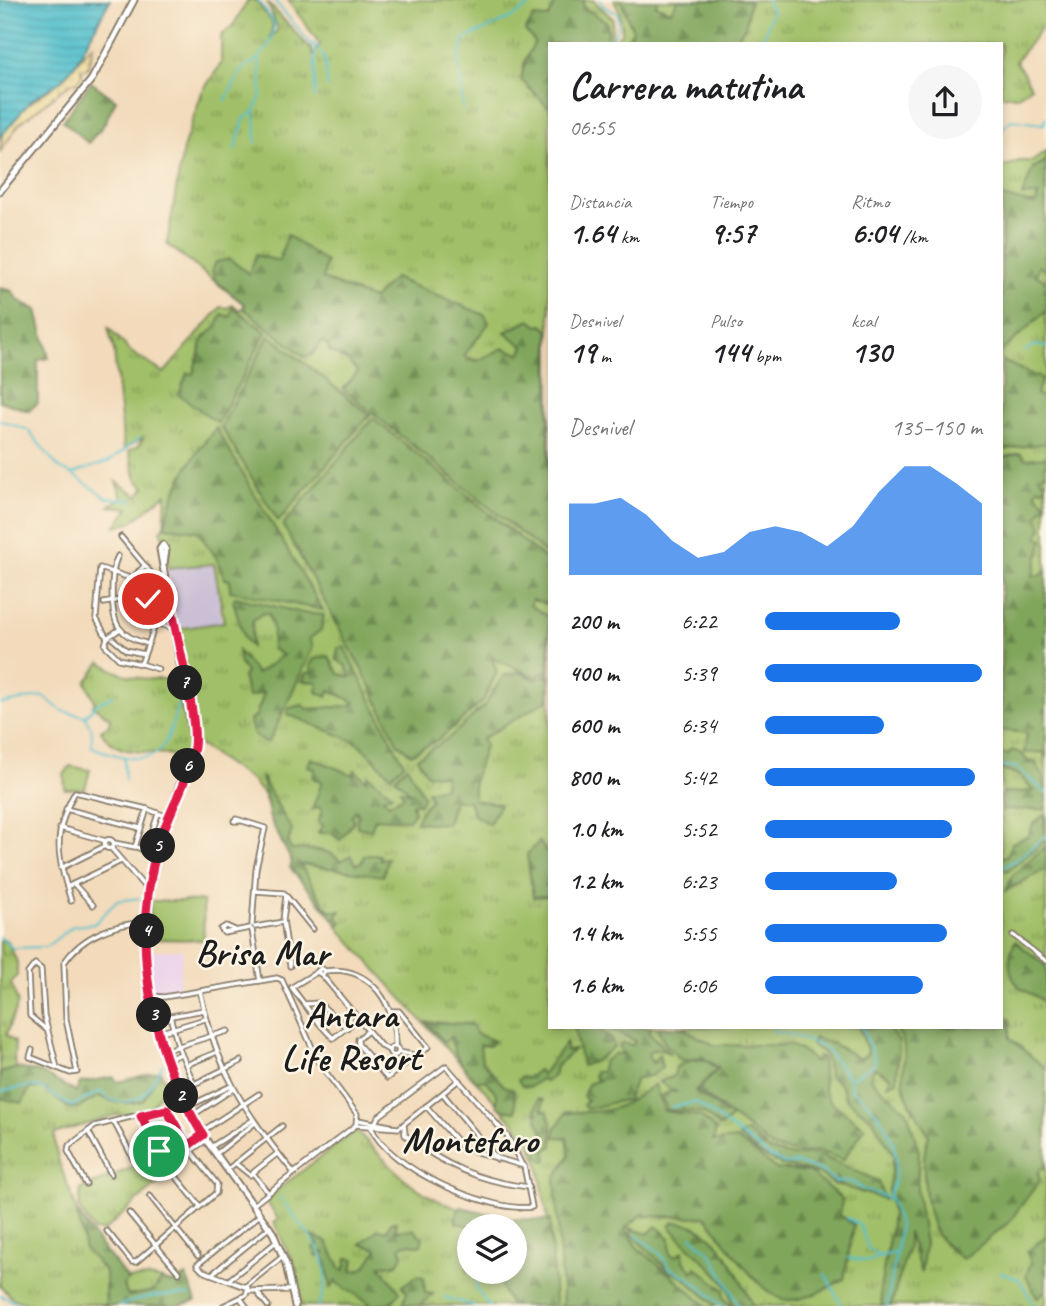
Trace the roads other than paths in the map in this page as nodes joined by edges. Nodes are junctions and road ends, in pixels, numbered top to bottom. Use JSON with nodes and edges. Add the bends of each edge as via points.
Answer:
{"nodes":[{"id":1,"x":134,"y":0,"type":"edge"},
{"id":2,"x":0,"y":191,"type":"edge"},
{"id":3,"x":121,"y":537,"type":"dead end"},
{"id":4,"x":118,"y":556,"type":"dead end"},
{"id":5,"x":164,"y":564,"type":"dead end"},
{"id":6,"x":145,"y":565,"type":"junction"},
{"id":7,"x":114,"y":571,"type":"junction"},
{"id":8,"x":139,"y":571,"type":"junction"},
{"id":9,"x":130,"y":577,"type":"junction"},
{"id":10,"x":140,"y":577,"type":"dead end"},
{"id":11,"x":148,"y":584,"type":"junction"},
{"id":12,"x":147,"y":595,"type":"junction"},
{"id":13,"x":114,"y":601,"type":"junction"},
{"id":14,"x":104,"y":603,"type":"dead end"},
{"id":15,"x":172,"y":610,"type":"junction"},
{"id":16,"x":160,"y":611,"type":"junction"},
{"id":17,"x":156,"y":623,"type":"junction"},
{"id":18,"x":169,"y":627,"type":"dead end"},
{"id":19,"x":120,"y":629,"type":"junction"},
{"id":20,"x":115,"y":633,"type":"junction"},
{"id":21,"x":113,"y":639,"type":"junction"},
{"id":22,"x":107,"y":640,"type":"junction"},
{"id":23,"x":148,"y":644,"type":"junction"},
{"id":24,"x":144,"y":654,"type":"junction"},
{"id":25,"x":141,"y":664,"type":"junction"},
{"id":26,"x":158,"y":669,"type":"dead end"},
{"id":27,"x":66,"y":809,"type":"junction"},
{"id":28,"x":147,"y":809,"type":"junction"},
{"id":29,"x":158,"y":814,"type":"junction"},
{"id":30,"x":168,"y":817,"type":"junction"},
{"id":31,"x":240,"y":821,"type":"dead end"},
{"id":32,"x":60,"y":828,"type":"junction"},
{"id":33,"x":140,"y":828,"type":"junction"},
{"id":34,"x":106,"y":843,"type":"junction"},
{"id":35,"x":114,"y":843,"type":"junction"},
{"id":36,"x":135,"y":847,"type":"junction"},
{"id":37,"x":111,"y":848,"type":"junction"},
{"id":38,"x":121,"y":861,"type":"junction"},
{"id":39,"x":61,"y":868,"type":"junction"},
{"id":40,"x":74,"y":884,"type":"junction"},
{"id":41,"x":67,"y":887,"type":"junction"},
{"id":42,"x":255,"y":891,"type":"junction"},
{"id":43,"x":149,"y":892,"type":"junction"},
{"id":44,"x":286,"y":896,"type":"junction"},
{"id":45,"x":71,"y":901,"type":"dead end"},
{"id":46,"x":93,"y":905,"type":"dead end"},
{"id":47,"x":283,"y":922,"type":"junction"},
{"id":48,"x":147,"y":923,"type":"junction"},
{"id":49,"x":252,"y":928,"type":"junction"},
{"id":50,"x":313,"y":929,"type":"dead end"},
{"id":51,"x":234,"y":930,"type":"dead end"},
{"id":52,"x":1013,"y":935,"type":"dead end"},
{"id":53,"x":1046,"y":961,"type":"edge"},
{"id":54,"x":290,"y":966,"type":"dead end"},
{"id":55,"x":321,"y":973,"type":"junction"},
{"id":56,"x":260,"y":981,"type":"junction"},
{"id":57,"x":290,"y":989,"type":"junction"},
{"id":58,"x":200,"y":991,"type":"junction"},
{"id":59,"x":150,"y":996,"type":"junction"},
{"id":60,"x":160,"y":997,"type":"junction"},
{"id":61,"x":304,"y":1004,"type":"junction"},
{"id":62,"x":152,"y":1006,"type":"junction"},
{"id":63,"x":204,"y":1010,"type":"junction"},
{"id":64,"x":390,"y":1011,"type":"junction"},
{"id":65,"x":170,"y":1016,"type":"junction"},
{"id":66,"x":155,"y":1019,"type":"junction"},
{"id":67,"x":205,"y":1019,"type":"junction"},
{"id":68,"x":358,"y":1019,"type":"junction"},
{"id":69,"x":347,"y":1028,"type":"junction"},
{"id":70,"x":172,"y":1029,"type":"junction"},
{"id":71,"x":47,"y":1030,"type":"junction"},
{"id":72,"x":228,"y":1031,"type":"dead end"},
{"id":73,"x":368,"y":1031,"type":"junction"},
{"id":74,"x":159,"y":1033,"type":"junction"},
{"id":75,"x":210,"y":1037,"type":"junction"},
{"id":76,"x":176,"y":1047,"type":"junction"},
{"id":77,"x":396,"y":1047,"type":"junction"},
{"id":78,"x":32,"y":1050,"type":"dead end"},
{"id":79,"x":163,"y":1051,"type":"junction"},
{"id":80,"x":390,"y":1051,"type":"junction"},
{"id":81,"x":399,"y":1052,"type":"junction"},
{"id":82,"x":215,"y":1053,"type":"junction"},
{"id":83,"x":179,"y":1054,"type":"junction"},
{"id":84,"x":415,"y":1056,"type":"junction"},
{"id":85,"x":166,"y":1059,"type":"junction"},
{"id":86,"x":241,"y":1060,"type":"dead end"},
{"id":87,"x":186,"y":1065,"type":"junction"},
{"id":88,"x":57,"y":1068,"type":"junction"},
{"id":89,"x":223,"y":1069,"type":"junction"},
{"id":90,"x":459,"y":1080,"type":"junction"},
{"id":91,"x":194,"y":1084,"type":"junction"},
{"id":92,"x":232,"y":1088,"type":"junction"},
{"id":93,"x":179,"y":1091,"type":"junction"},
{"id":94,"x":259,"y":1094,"type":"dead end"},
{"id":95,"x":443,"y":1094,"type":"junction"},
{"id":96,"x":242,"y":1105,"type":"junction"},
{"id":97,"x":426,"y":1106,"type":"junction"},
{"id":98,"x":187,"y":1107,"type":"junction"},
{"id":99,"x":141,"y":1116,"type":"junction"},
{"id":100,"x":191,"y":1116,"type":"junction"},
{"id":101,"x":114,"y":1122,"type":"junction"},
{"id":102,"x":254,"y":1122,"type":"junction"},
{"id":103,"x":357,"y":1122,"type":"junction"},
{"id":104,"x":404,"y":1124,"type":"junction"},
{"id":105,"x":373,"y":1125,"type":"junction"},
{"id":106,"x":282,"y":1126,"type":"dead end"},
{"id":107,"x":88,"y":1131,"type":"junction"},
{"id":108,"x":203,"y":1136,"type":"junction"},
{"id":109,"x":266,"y":1138,"type":"junction"},
{"id":110,"x":187,"y":1146,"type":"junction"},
{"id":111,"x":211,"y":1147,"type":"junction"},
{"id":112,"x":159,"y":1151,"type":"dead end"},
{"id":113,"x":191,"y":1151,"type":"junction"},
{"id":114,"x":278,"y":1153,"type":"junction"},
{"id":115,"x":216,"y":1154,"type":"junction"},
{"id":116,"x":498,"y":1161,"type":"junction"},
{"id":117,"x":135,"y":1162,"type":"dead end"},
{"id":118,"x":235,"y":1163,"type":"junction"},
{"id":119,"x":523,"y":1165,"type":"junction"},
{"id":120,"x":228,"y":1169,"type":"junction"},
{"id":121,"x":253,"y":1173,"type":"junction"},
{"id":122,"x":294,"y":1173,"type":"junction"},
{"id":123,"x":111,"y":1174,"type":"dead end"},
{"id":124,"x":174,"y":1174,"type":"dead end"},
{"id":125,"x":86,"y":1184,"type":"dead end"},
{"id":126,"x":529,"y":1187,"type":"junction"},
{"id":127,"x":268,"y":1193,"type":"junction"},
{"id":128,"x":149,"y":1196,"type":"dead end"},
{"id":129,"x":253,"y":1205,"type":"junction"},
{"id":130,"x":200,"y":1206,"type":"junction"},
{"id":131,"x":129,"y":1213,"type":"dead end"},
{"id":132,"x":260,"y":1215,"type":"junction"},
{"id":133,"x":270,"y":1227,"type":"junction"},
{"id":134,"x":174,"y":1228,"type":"junction"},
{"id":135,"x":107,"y":1231,"type":"dead end"},
{"id":136,"x":277,"y":1241,"type":"junction"},
{"id":137,"x":155,"y":1246,"type":"junction"},
{"id":138,"x":198,"y":1256,"type":"dead end"},
{"id":139,"x":284,"y":1256,"type":"junction"},
{"id":140,"x":179,"y":1273,"type":"dead end"},
{"id":141,"x":211,"y":1275,"type":"junction"},
{"id":142,"x":229,"y":1280,"type":"junction"},
{"id":143,"x":248,"y":1289,"type":"junction"},
{"id":144,"x":291,"y":1290,"type":"junction"},
{"id":145,"x":256,"y":1291,"type":"junction"},
{"id":146,"x":241,"y":1299,"type":"junction"},
{"id":147,"x":225,"y":1306,"type":"edge"},
{"id":148,"x":246,"y":1306,"type":"edge"},
{"id":149,"x":268,"y":1306,"type":"edge"},
{"id":150,"x":295,"y":1306,"type":"edge"}],
"edges":[{"from":1,"to":2,"type":"street","via":[[92,79]]},
{"from":3,"to":6,"type":"street"},
{"from":4,"to":7,"type":"street"},
{"from":5,"to":15,"type":"street"},
{"from":6,"to":8,"type":"street"},
{"from":6,"to":11,"type":"street","via":[[152,574]]},
{"from":7,"to":9,"type":"street"},
{"from":7,"to":13,"type":"street"},
{"from":7,"to":22,"type":"street","via":[[103,566],[97,575],[96,618]]},
{"from":8,"to":9,"type":"street"},
{"from":8,"to":10,"type":"street"},
{"from":9,"to":11,"type":"street"},
{"from":11,"to":12,"type":"street"},
{"from":12,"to":13,"type":"street"},
{"from":12,"to":16,"type":"street"},
{"from":13,"to":14,"type":"street"},
{"from":13,"to":19,"type":"street","via":[[113,618]]},
{"from":15,"to":16,"type":"street"},
{"from":15,"to":30,"type":"street","via":[[194,744]]},
{"from":16,"to":17,"type":"street"},
{"from":17,"to":18,"type":"street"},
{"from":17,"to":23,"type":"street"},
{"from":19,"to":20,"type":"street"},
{"from":19,"to":23,"type":"street"},
{"from":20,"to":21,"type":"street"},
{"from":20,"to":22,"type":"street"},
{"from":21,"to":22,"type":"street"},
{"from":21,"to":24,"type":"street","via":[[126,650]]},
{"from":22,"to":25,"type":"street","via":[[105,645],[119,659]]},
{"from":23,"to":24,"type":"street"},
{"from":24,"to":25,"type":"street"},
{"from":25,"to":26,"type":"street"},
{"from":27,"to":28,"type":"street","via":[[76,792]]},
{"from":27,"to":32,"type":"street"},
{"from":27,"to":33,"type":"street"},
{"from":28,"to":29,"type":"street"},
{"from":28,"to":33,"type":"street"},
{"from":29,"to":30,"type":"street"},
{"from":29,"to":36,"type":"street","via":[[146,851]]},
{"from":30,"to":43,"type":"street"},
{"from":31,"to":42,"type":"street","via":[[265,828]]},
{"from":32,"to":34,"type":"street"},
{"from":32,"to":39,"type":"street"},
{"from":33,"to":36,"type":"street"},
{"from":34,"to":35,"type":"street"},
{"from":34,"to":37,"type":"street"},
{"from":34,"to":39,"type":"street"},
{"from":35,"to":36,"type":"street"},
{"from":35,"to":37,"type":"street"},
{"from":37,"to":38,"type":"street"},
{"from":38,"to":40,"type":"street"},
{"from":38,"to":43,"type":"street"},
{"from":39,"to":41,"type":"street"},
{"from":40,"to":41,"type":"street"},
{"from":40,"to":46,"type":"street"},
{"from":41,"to":45,"type":"street"},
{"from":42,"to":44,"type":"street"},
{"from":42,"to":49,"type":"street"},
{"from":43,"to":48,"type":"street"},
{"from":44,"to":47,"type":"street"},
{"from":44,"to":50,"type":"street"},
{"from":47,"to":49,"type":"street"},
{"from":47,"to":54,"type":"street"},
{"from":48,"to":59,"type":"street"},
{"from":48,"to":88,"type":"street","via":[[111,926],[68,957],[64,970],[66,1019],[78,1068],[74,1074]]},
{"from":49,"to":51,"type":"street"},
{"from":49,"to":56,"type":"street"},
{"from":52,"to":53,"type":"street"},
{"from":55,"to":57,"type":"street"},
{"from":55,"to":64,"type":"street","via":[[342,970],[363,977],[383,995]]},
{"from":55,"to":68,"type":"street"},
{"from":56,"to":57,"type":"street","via":[[280,979]]},
{"from":56,"to":58,"type":"street"},
{"from":57,"to":61,"type":"street"},
{"from":57,"to":103,"type":"street","via":[[300,1025],[319,1063]]},
{"from":58,"to":60,"type":"street"},
{"from":58,"to":63,"type":"street"},
{"from":59,"to":60,"type":"street"},
{"from":59,"to":62,"type":"street"},
{"from":60,"to":62,"type":"street"},
{"from":61,"to":69,"type":"street","via":[[319,1003]]},
{"from":61,"to":69,"type":"street","via":[[333,1038]]},
{"from":62,"to":66,"type":"street"},
{"from":63,"to":65,"type":"street"},
{"from":63,"to":67,"type":"street"},
{"from":64,"to":77,"type":"street"},
{"from":64,"to":84,"type":"street","via":[[399,1011],[428,1045]]},
{"from":65,"to":66,"type":"street"},
{"from":65,"to":70,"type":"street"},
{"from":66,"to":74,"type":"street"},
{"from":67,"to":70,"type":"street"},
{"from":67,"to":75,"type":"street"},
{"from":68,"to":69,"type":"street"},
{"from":68,"to":73,"type":"street"},
{"from":70,"to":74,"type":"street"},
{"from":70,"to":76,"type":"street"},
{"from":71,"to":71,"type":"street","via":[[30,1016],[28,973],[35,964],[41,968]]},
{"from":71,"to":88,"type":"street"},
{"from":72,"to":75,"type":"street"},
{"from":73,"to":80,"type":"street"},
{"from":73,"to":84,"type":"street","via":[[358,1044],[387,1078]]},
{"from":74,"to":79,"type":"street"},
{"from":75,"to":76,"type":"street"},
{"from":75,"to":82,"type":"street"},
{"from":76,"to":79,"type":"street"},
{"from":76,"to":83,"type":"street"},
{"from":77,"to":80,"type":"street"},
{"from":77,"to":81,"type":"street"},
{"from":78,"to":88,"type":"street","via":[[30,1057]]},
{"from":79,"to":85,"type":"street"},
{"from":80,"to":81,"type":"street","via":[[394,1056]]},
{"from":81,"to":84,"type":"street"},
{"from":82,"to":87,"type":"street"},
{"from":82,"to":89,"type":"street"},
{"from":83,"to":85,"type":"street"},
{"from":83,"to":87,"type":"street"},
{"from":85,"to":93,"type":"street"},
{"from":86,"to":89,"type":"street"},
{"from":87,"to":91,"type":"street"},
{"from":89,"to":91,"type":"street"},
{"from":89,"to":92,"type":"street"},
{"from":90,"to":95,"type":"street"},
{"from":90,"to":105,"type":"street","via":[[443,1066]]},
{"from":90,"to":119,"type":"street","via":[[508,1137]]},
{"from":91,"to":93,"type":"street"},
{"from":92,"to":96,"type":"street"},
{"from":92,"to":98,"type":"street"},
{"from":92,"to":100,"type":"street"},
{"from":93,"to":98,"type":"street"},
{"from":94,"to":96,"type":"street"},
{"from":95,"to":97,"type":"street"},
{"from":95,"to":116,"type":"street"},
{"from":96,"to":102,"type":"street"},
{"from":96,"to":108,"type":"street"},
{"from":97,"to":104,"type":"street"},
{"from":97,"to":116,"type":"street","via":[[463,1148]]},
{"from":98,"to":100,"type":"street"},
{"from":99,"to":101,"type":"street"},
{"from":99,"to":110,"type":"street","via":[[167,1110]]},
{"from":99,"to":112,"type":"street"},
{"from":100,"to":108,"type":"street"},
{"from":101,"to":107,"type":"street"},
{"from":101,"to":117,"type":"street"},
{"from":102,"to":109,"type":"street"},
{"from":102,"to":111,"type":"street"},
{"from":102,"to":115,"type":"street"},
{"from":103,"to":105,"type":"street"},
{"from":103,"to":122,"type":"street"},
{"from":104,"to":105,"type":"street","via":[[399,1128]]},
{"from":104,"to":126,"type":"street","via":[[405,1135],[450,1166],[489,1180]]},
{"from":105,"to":126,"type":"street","via":[[387,1147],[405,1162],[461,1193],[530,1208]]},
{"from":106,"to":109,"type":"street"},
{"from":107,"to":123,"type":"street"},
{"from":107,"to":125,"type":"street","via":[[68,1148]]},
{"from":108,"to":110,"type":"street"},
{"from":108,"to":111,"type":"street"},
{"from":108,"to":113,"type":"street"},
{"from":109,"to":114,"type":"street"},
{"from":109,"to":118,"type":"street"},
{"from":110,"to":113,"type":"street"},
{"from":110,"to":113,"type":"street","via":[[172,1153],[171,1159],[177,1161]]},
{"from":111,"to":115,"type":"street"},
{"from":113,"to":130,"type":"street","via":[[218,1187]]},
{"from":114,"to":121,"type":"street"},
{"from":114,"to":122,"type":"street"},
{"from":115,"to":120,"type":"street"},
{"from":116,"to":119,"type":"street"},
{"from":118,"to":120,"type":"street"},
{"from":118,"to":121,"type":"street"},
{"from":119,"to":126,"type":"street"},
{"from":120,"to":129,"type":"street"},
{"from":121,"to":127,"type":"street"},
{"from":122,"to":127,"type":"street"},
{"from":124,"to":130,"type":"street"},
{"from":127,"to":129,"type":"street"},
{"from":128,"to":134,"type":"street"},
{"from":129,"to":132,"type":"street"},
{"from":130,"to":134,"type":"street"},
{"from":131,"to":137,"type":"street"},
{"from":132,"to":133,"type":"street"},
{"from":132,"to":141,"type":"street","via":[[198,1264],[198,1269]]},
{"from":133,"to":136,"type":"street"},
{"from":133,"to":141,"type":"street"},
{"from":134,"to":137,"type":"street"},
{"from":134,"to":138,"type":"street"},
{"from":135,"to":137,"type":"street","via":[[132,1262]]},
{"from":136,"to":139,"type":"street"},
{"from":136,"to":142,"type":"street"},
{"from":137,"to":140,"type":"street"},
{"from":139,"to":143,"type":"street"},
{"from":139,"to":144,"type":"street"},
{"from":141,"to":142,"type":"street"},
{"from":142,"to":143,"type":"street"},
{"from":143,"to":145,"type":"street"},
{"from":143,"to":146,"type":"street"},
{"from":144,"to":145,"type":"street"},
{"from":144,"to":150,"type":"street"},
{"from":145,"to":149,"type":"street"},
{"from":146,"to":147,"type":"street"},
{"from":146,"to":148,"type":"street"}]}
